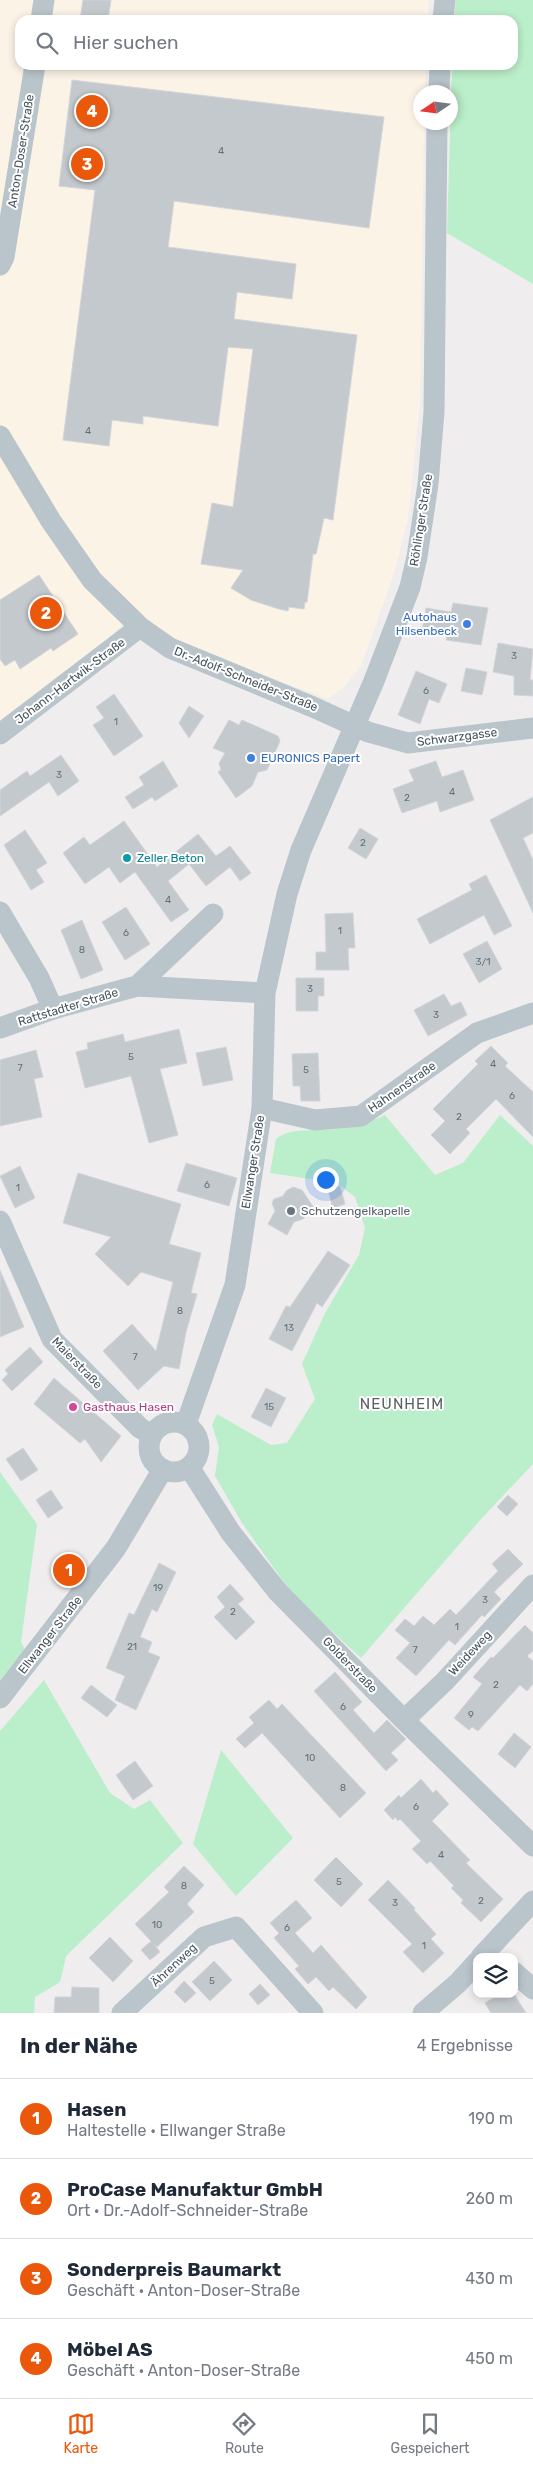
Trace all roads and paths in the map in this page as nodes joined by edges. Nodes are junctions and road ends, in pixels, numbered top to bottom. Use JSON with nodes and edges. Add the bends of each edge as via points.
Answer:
{"nodes":[{"id":1,"x":44,"y":0,"type":"edge"},
{"id":2,"x":445,"y":0,"type":"edge"},
{"id":3,"x":42,"y":15,"type":"edge"},
{"id":4,"x":444,"y":15,"type":"edge"},
{"id":5,"x":34,"y":70,"type":"edge"},
{"id":6,"x":440,"y":70,"type":"edge"},
{"id":7,"x":439,"y":85,"type":"edge"},
{"id":8,"x":438,"y":130,"type":"edge"},
{"id":9,"x":0,"y":265,"type":"edge"},
{"id":10,"x":0,"y":436,"type":"edge"},
{"id":11,"x":140,"y":627,"type":"junction"},
{"id":12,"x":354,"y":726,"type":"junction"},
{"id":13,"x":533,"y":728,"type":"edge"},
{"id":14,"x":0,"y":734,"type":"edge"},
{"id":15,"x":287,"y":894,"type":"joint"},
{"id":16,"x":0,"y":912,"type":"edge"},
{"id":17,"x":213,"y":914,"type":"dead end"},
{"id":18,"x":137,"y":986,"type":"junction"},
{"id":19,"x":264,"y":993,"type":"junction"},
{"id":20,"x":53,"y":1009,"type":"junction"},
{"id":21,"x":531,"y":1017,"type":"edge"},
{"id":22,"x":0,"y":1028,"type":"edge"},
{"id":23,"x":262,"y":1108,"type":"junction"},
{"id":24,"x":0,"y":1221,"type":"edge"},
{"id":25,"x":186,"y":1424,"type":"junction"},
{"id":26,"x":152,"y":1435,"type":"junction"},
{"id":27,"x":189,"y":1467,"type":"junction"},
{"id":28,"x":163,"y":1469,"type":"junction"},
{"id":29,"x":533,"y":1585,"type":"edge"},
{"id":30,"x":0,"y":1698,"type":"edge"},
{"id":31,"x":404,"y":1720,"type":"junction"},
{"id":32,"x":533,"y":1846,"type":"edge"},
{"id":33,"x":533,"y":1901,"type":"edge"},
{"id":34,"x":489,"y":1953,"type":"edge"},
{"id":35,"x":473,"y":1969,"type":"edge"},
{"id":36,"x":518,"y":1976,"type":"edge"},
{"id":37,"x":533,"y":1989,"type":"edge"},
{"id":38,"x":122,"y":2013,"type":"edge"},
{"id":39,"x":314,"y":2013,"type":"edge"},
{"id":40,"x":423,"y":2013,"type":"edge"}],
"edges":[{"from":1,"to":3,"type":"street"},
{"from":2,"to":4,"type":"street"},
{"from":5,"to":9,"type":"street","name":"Anton-Doser-Straße","via":[[4,257]]},
{"from":6,"to":7,"type":"street"},
{"from":8,"to":12,"type":"street","name":"Röhlinger Straße","via":[[434,412],[428,484],[410,587]]},
{"from":10,"to":11,"type":"street","name":"Dr.-Adolf-Schneider-Straße","via":[[51,521],[92,580]]},
{"from":11,"to":12,"type":"street","name":"Dr.-Adolf-Schneider-Straße","via":[[170,648]]},
{"from":11,"to":14,"type":"street","name":"Johann-Hartwik-Straße"},
{"from":12,"to":13,"type":"street","name":"Schwarzgasse","via":[[408,743]]},
{"from":12,"to":15,"type":"street","name":"Röhlinger Straße","via":[[301,850]]},
{"from":15,"to":19,"type":"street","name":"Ellwanger Straße"},
{"from":16,"to":20,"type":"street","via":[[39,978]]},
{"from":17,"to":18,"type":"street","name":"Rattstadter Straße"},
{"from":18,"to":19,"type":"street","name":"Rattstadter Straße"},
{"from":18,"to":20,"type":"street","name":"Rattstadter Straße"},
{"from":19,"to":23,"type":"street","name":"Ellwanger Straße"},
{"from":20,"to":22,"type":"street","name":"Rattstadter Straße"},
{"from":21,"to":23,"type":"street","name":"Hahnenstraße","via":[[477,1033],[361,1116],[315,1120]]},
{"from":23,"to":25,"type":"street","name":"Ellwanger Straße","via":[[235,1285]]},
{"from":24,"to":26,"type":"street","name":"Maierstraße","via":[[52,1339],[140,1428]]},
{"from":25,"to":26,"type":"street","via":[[166,1423]]},
{"from":25,"to":27,"type":"street","via":[[198,1440],[199,1450]]},
{"from":26,"to":28,"type":"street","via":[[150,1454]]},
{"from":27,"to":28,"type":"street","via":[[172,1472]]},
{"from":27,"to":31,"type":"street","name":"Golderstraße","via":[[231,1533],[278,1592]]},
{"from":28,"to":30,"type":"street","name":"Ellwanger Straße","via":[[116,1548]]},
{"from":29,"to":31,"type":"street","name":"Weideweg"},
{"from":31,"to":32,"type":"street","name":"Golderstraße"},
{"from":33,"to":34,"type":"street"},
{"from":35,"to":40,"type":"street"},
{"from":36,"to":37,"type":"street"},
{"from":38,"to":39,"type":"street","name":"Ährenweg","via":[[204,1937],[236,1927]]}]}
